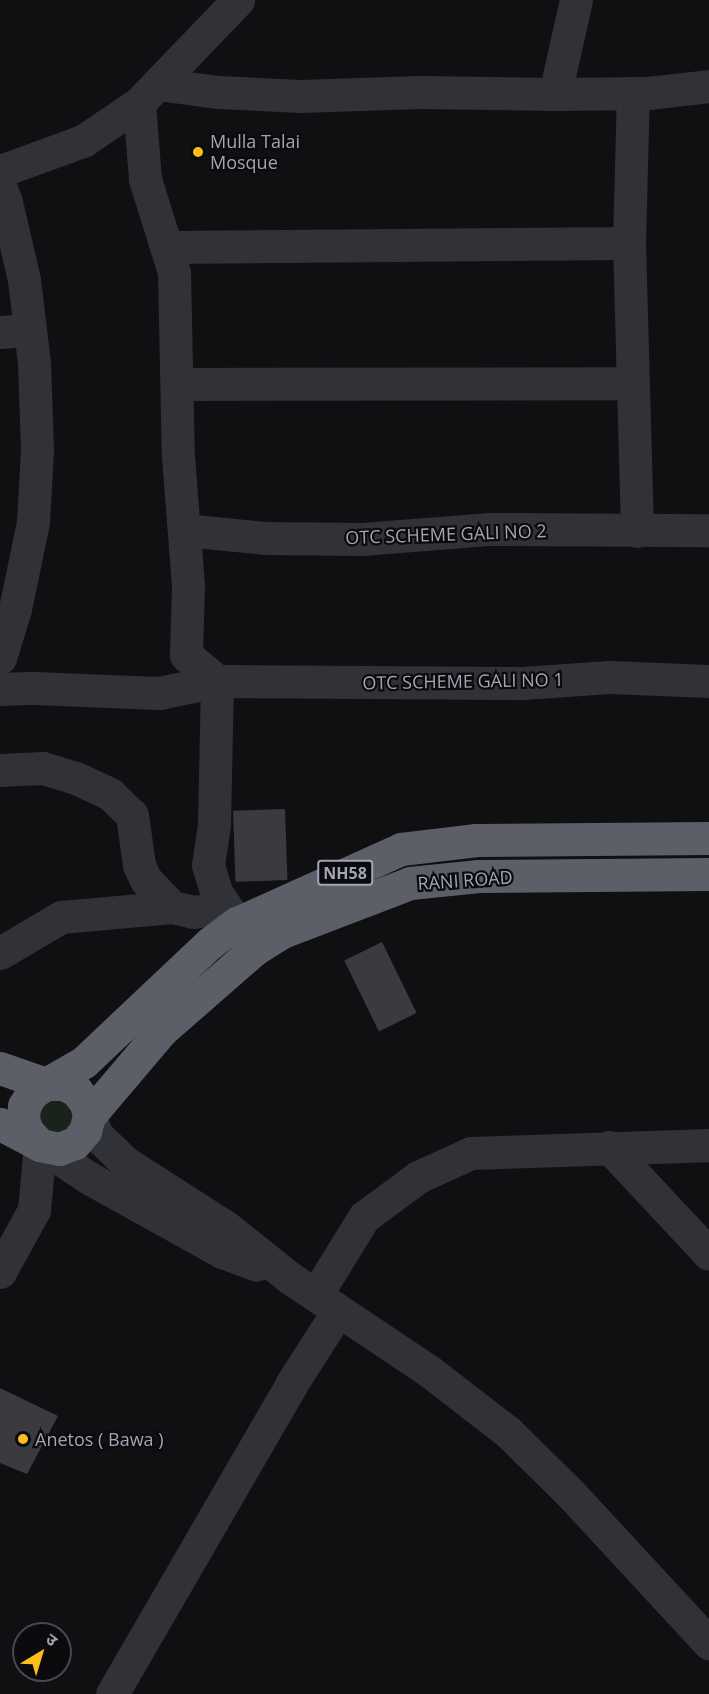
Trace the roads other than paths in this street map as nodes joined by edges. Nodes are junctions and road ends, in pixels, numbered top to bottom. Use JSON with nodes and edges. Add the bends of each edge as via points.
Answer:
{"nodes":[{"id":1,"x":238,"y":0,"type":"edge"},
{"id":2,"x":576,"y":0,"type":"edge"},
{"id":3,"x":709,"y":86,"type":"edge"},
{"id":4,"x":633,"y":93,"type":"junction"},
{"id":5,"x":149,"y":94,"type":"junction"},
{"id":6,"x":555,"y":94,"type":"junction"},
{"id":7,"x":0,"y":171,"type":"edge"},
{"id":8,"x":0,"y":186,"type":"edge"},
{"id":9,"x":629,"y":243,"type":"junction"},
{"id":10,"x":166,"y":247,"type":"junction"},
{"id":11,"x":15,"y":331,"type":"edge"},
{"id":12,"x":633,"y":383,"type":"junction"},
{"id":13,"x":178,"y":384,"type":"junction"},
{"id":14,"x":184,"y":530,"type":"junction"},
{"id":15,"x":709,"y":530,"type":"edge"},
{"id":16,"x":637,"y":531,"type":"junction"},
{"id":17,"x":0,"y":658,"type":"edge"},
{"id":18,"x":217,"y":681,"type":"junction"},
{"id":19,"x":709,"y":681,"type":"edge"},
{"id":20,"x":0,"y":689,"type":"edge"},
{"id":21,"x":0,"y":770,"type":"edge"},
{"id":22,"x":709,"y":838,"type":"edge"},
{"id":23,"x":709,"y":874,"type":"edge"},
{"id":24,"x":172,"y":907,"type":"junction"},
{"id":25,"x":246,"y":936,"type":"junction"},
{"id":26,"x":0,"y":953,"type":"edge"},
{"id":27,"x":0,"y":1068,"type":"edge"},
{"id":28,"x":46,"y":1084,"type":"junction"},
{"id":29,"x":89,"y":1116,"type":"junction"},
{"id":30,"x":0,"y":1124,"type":"edge"},
{"id":31,"x":709,"y":1144,"type":"edge"},
{"id":32,"x":40,"y":1145,"type":"junction"},
{"id":33,"x":609,"y":1147,"type":"junction"},
{"id":34,"x":709,"y":1254,"type":"edge"},
{"id":35,"x":0,"y":1272,"type":"edge"},
{"id":36,"x":315,"y":1295,"type":"junction"},
{"id":37,"x":709,"y":1643,"type":"edge"},
{"id":38,"x":112,"y":1694,"type":"edge"}],
"edges":[{"from":1,"to":5,"type":"street"},
{"from":2,"to":6,"type":"street"},
{"from":3,"to":4,"type":"street"},
{"from":4,"to":6,"type":"street"},
{"from":4,"to":9,"type":"street"},
{"from":5,"to":6,"type":"street"},
{"from":5,"to":7,"type":"street","via":[[83,141]]},
{"from":5,"to":10,"type":"street","via":[[145,179]]},
{"from":8,"to":11,"type":"street","via":[[24,280]]},
{"from":9,"to":10,"type":"street"},
{"from":9,"to":12,"type":"street"},
{"from":10,"to":13,"type":"street","via":[[174,272]]},
{"from":11,"to":17,"type":"street","via":[[37,450],[33,522],[15,609]]},
{"from":12,"to":13,"type":"street"},
{"from":12,"to":16,"type":"street"},
{"from":13,"to":14,"type":"street"},
{"from":14,"to":16,"type":"street","name":"OTC SCHEME GALI NO 2","via":[[265,538],[362,539],[488,529]]},
{"from":14,"to":18,"type":"street","via":[[188,586],[186,655]]},
{"from":15,"to":16,"type":"street","name":"OTC SCHEME GALI NO 2"},
{"from":18,"to":19,"type":"street","name":"OTC SCHEME GALI NO 1","via":[[523,683],[609,677]]},
{"from":18,"to":20,"type":"street","name":"OTC SCHEME GALI NO 1","via":[[159,693]]},
{"from":18,"to":25,"type":"street","via":[[214,825],[208,865],[216,892]]},
{"from":21,"to":24,"type":"street","via":[[43,768],[110,794],[132,815],[139,866],[146,880]]},
{"from":22,"to":25,"type":"highway","number":"NH58","via":[[476,840],[401,849]]},
{"from":23,"to":25,"type":"highway","name":"RANI ROAD","number":"NH58","via":[[479,876],[410,883],[282,932]]},
{"from":24,"to":25,"type":"street","via":[[193,912],[214,909]]},
{"from":24,"to":26,"type":"street","via":[[61,917]]},
{"from":25,"to":28,"type":"highway","number":"NH58","via":[[210,943],[84,1062]]},
{"from":25,"to":29,"type":"highway","name":"RANI ROAD","number":"NH58"},
{"from":27,"to":28,"type":"highway"},
{"from":28,"to":29,"type":"highway","via":[[63,1084],[76,1090],[86,1103]]},
{"from":28,"to":32,"type":"highway","number":"NH58","via":[[32,1093],[24,1106],[27,1131]]},
{"from":29,"to":32,"type":"highway","number":"NH58","via":[[85,1131],[75,1143],[58,1149]]},
{"from":29,"to":36,"type":"street","via":[[96,1135],[126,1163],[226,1227]]},
{"from":30,"to":32,"type":"highway","number":"NH58"},
{"from":31,"to":33,"type":"street"},
{"from":32,"to":35,"type":"street","via":[[34,1210]]},
{"from":32,"to":36,"type":"street","via":[[89,1178],[222,1252]]},
{"from":33,"to":34,"type":"street"},
{"from":33,"to":36,"type":"street","via":[[471,1153],[418,1177],[364,1217]]},
{"from":36,"to":37,"type":"street","via":[[429,1371],[508,1432]]},
{"from":36,"to":38,"type":"street","via":[[292,1383]]}]}
